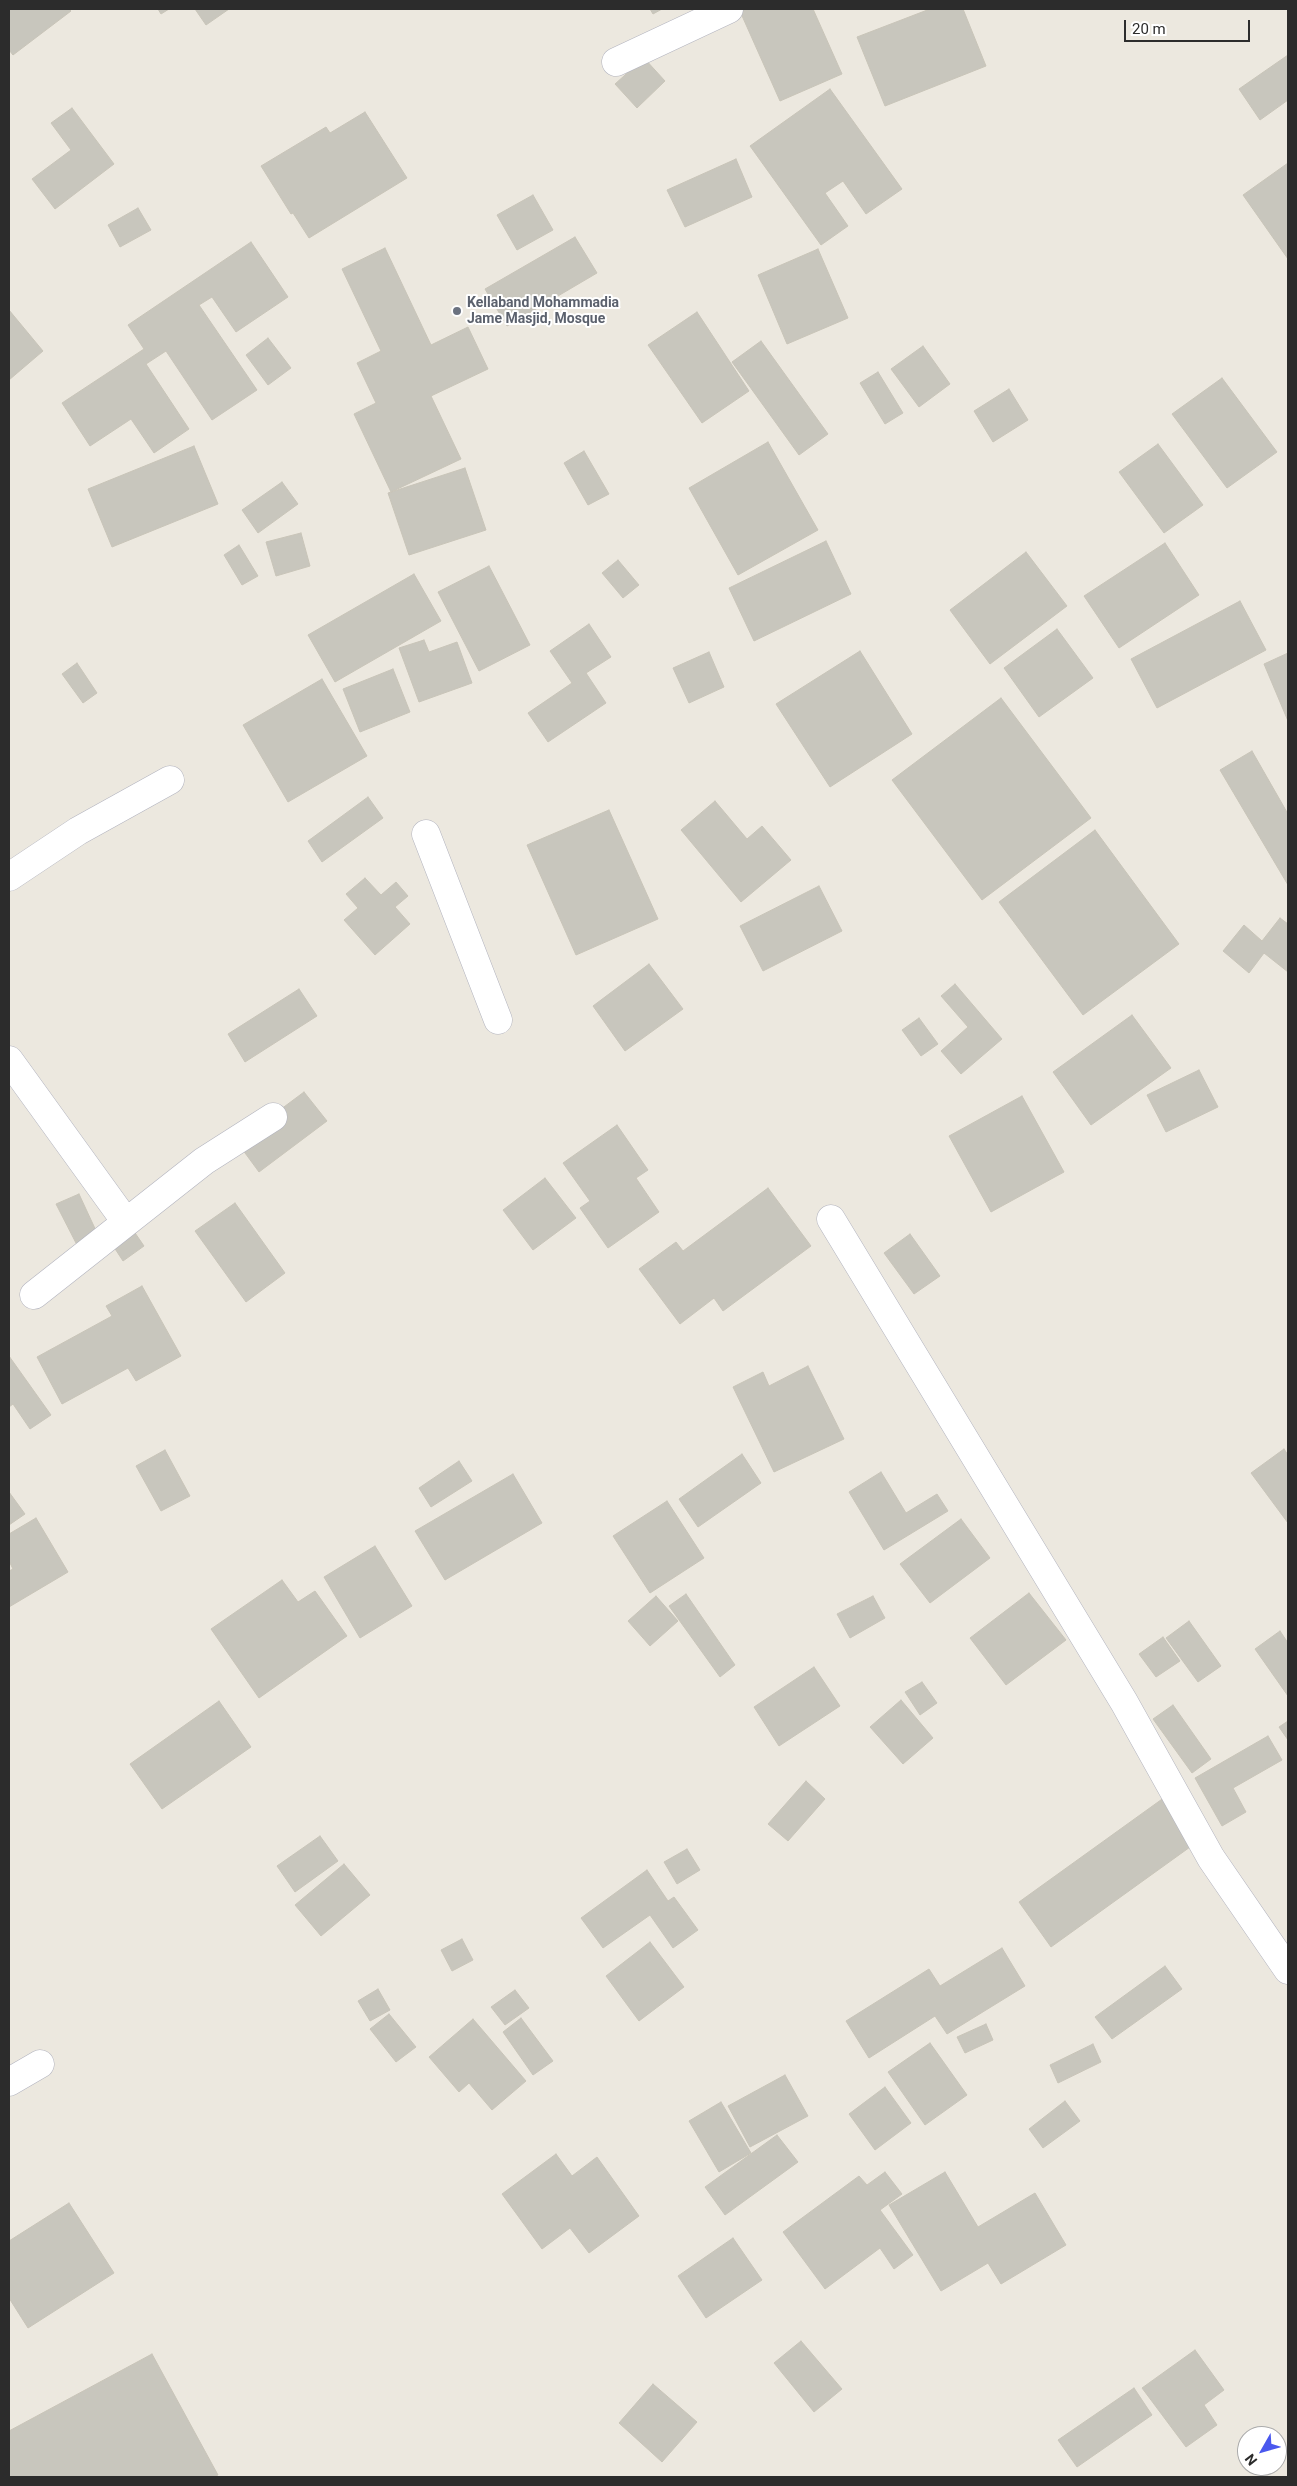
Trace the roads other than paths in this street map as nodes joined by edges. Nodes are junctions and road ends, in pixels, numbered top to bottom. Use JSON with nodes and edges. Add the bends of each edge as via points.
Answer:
{"nodes":[{"id":1,"x":729,"y":9,"type":"edge"},
{"id":2,"x":616,"y":62,"type":"dead end"},
{"id":3,"x":170,"y":780,"type":"dead end"},
{"id":4,"x":426,"y":834,"type":"dead end"},
{"id":5,"x":9,"y":877,"type":"edge"},
{"id":6,"x":498,"y":1020,"type":"dead end"},
{"id":7,"x":9,"y":1060,"type":"edge"},
{"id":8,"x":273,"y":1117,"type":"dead end"},
{"id":9,"x":831,"y":1218,"type":"dead end"},
{"id":10,"x":126,"y":1222,"type":"junction"},
{"id":11,"x":34,"y":1295,"type":"dead end"},
{"id":12,"x":1288,"y":1970,"type":"edge"},
{"id":13,"x":40,"y":2064,"type":"dead end"},
{"id":14,"x":9,"y":2082,"type":"edge"}],
"edges":[{"from":1,"to":2,"type":"street"},
{"from":3,"to":5,"type":"street","via":[[78,831]]},
{"from":4,"to":6,"type":"street"},
{"from":7,"to":10,"type":"street"},
{"from":8,"to":10,"type":"street","via":[[204,1161]]},
{"from":9,"to":12,"type":"street","via":[[1118,1694],[1211,1858]]},
{"from":10,"to":11,"type":"street"},
{"from":13,"to":14,"type":"street"}]}
